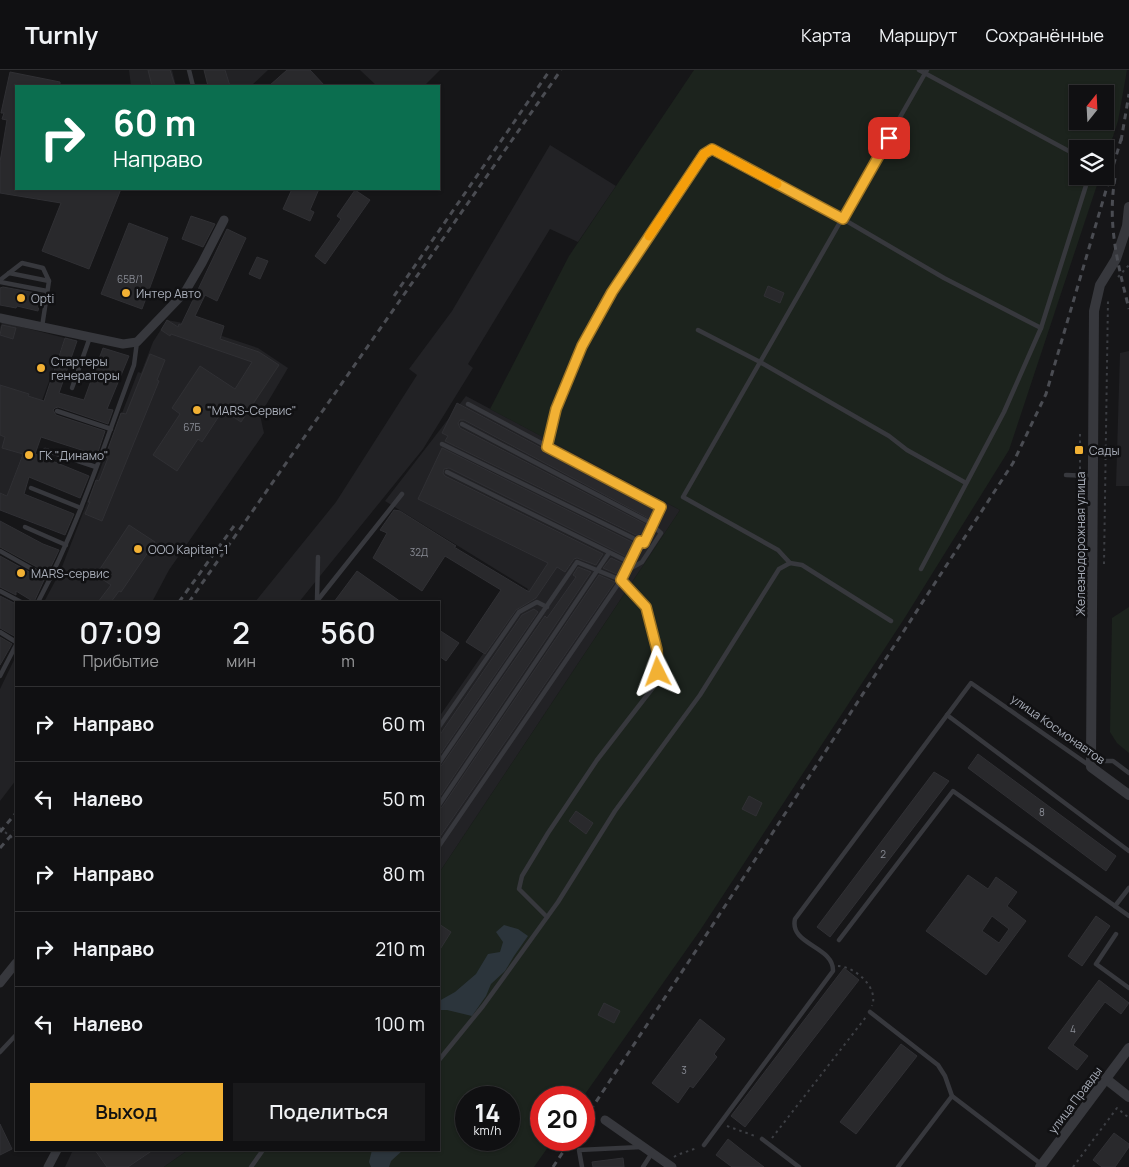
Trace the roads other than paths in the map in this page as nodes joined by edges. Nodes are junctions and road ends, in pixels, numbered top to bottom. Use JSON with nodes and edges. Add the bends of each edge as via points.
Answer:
{"nodes":[{"id":1,"x":189,"y":70,"type":"edge"},
{"id":2,"x":919,"y":70,"type":"edge"},
{"id":3,"x":926,"y":72,"type":"edge"},
{"id":4,"x":193,"y":85,"type":"edge"},
{"id":5,"x":1069,"y":151,"type":"edge"},
{"id":6,"x":1086,"y":185,"type":"edge"},
{"id":7,"x":1129,"y":207,"type":"edge"},
{"id":8,"x":843,"y":219,"type":"junction"},
{"id":9,"x":224,"y":220,"type":"dead end"},
{"id":10,"x":9,"y":273,"type":"junction"},
{"id":11,"x":0,"y":281,"type":"edge"},
{"id":12,"x":49,"y":281,"type":"junction"},
{"id":13,"x":47,"y":291,"type":"junction"},
{"id":14,"x":0,"y":318,"type":"edge"},
{"id":15,"x":42,"y":327,"type":"junction"},
{"id":16,"x":1041,"y":328,"type":"junction"},
{"id":17,"x":698,"y":330,"type":"dead end"},
{"id":18,"x":90,"y":337,"type":"junction"},
{"id":19,"x":137,"y":342,"type":"junction"},
{"id":20,"x":760,"y":362,"type":"junction"},
{"id":21,"x":72,"y":388,"type":"dead end"},
{"id":22,"x":468,"y":404,"type":"dead end"},
{"id":23,"x":57,"y":411,"type":"dead end"},
{"id":24,"x":462,"y":424,"type":"dead end"},
{"id":25,"x":110,"y":429,"type":"junction"},
{"id":26,"x":442,"y":444,"type":"dead end"},
{"id":27,"x":547,"y":447,"type":"junction"},
{"id":28,"x":45,"y":450,"type":"dead end"},
{"id":29,"x":96,"y":467,"type":"junction"},
{"id":30,"x":447,"y":472,"type":"dead end"},
{"id":31,"x":1066,"y":475,"type":"dead end"},
{"id":32,"x":1092,"y":476,"type":"junction"},
{"id":33,"x":966,"y":483,"type":"junction"},
{"id":34,"x":32,"y":488,"type":"dead end"},
{"id":35,"x":402,"y":494,"type":"dead end"},
{"id":36,"x":81,"y":508,"type":"junction"},
{"id":37,"x":26,"y":527,"type":"dead end"},
{"id":38,"x":640,"y":541,"type":"junction"},
{"id":39,"x":66,"y":545,"type":"junction"},
{"id":40,"x":0,"y":551,"type":"edge"},
{"id":41,"x":609,"y":553,"type":"junction"},
{"id":42,"x":318,"y":557,"type":"dead end"},
{"id":43,"x":629,"y":562,"type":"junction"},
{"id":44,"x":790,"y":563,"type":"junction"},
{"id":45,"x":921,"y":569,"type":"dead end"},
{"id":46,"x":626,"y":571,"type":"junction"},
{"id":47,"x":50,"y":579,"type":"junction"},
{"id":48,"x":621,"y":580,"type":"junction"},
{"id":49,"x":0,"y":590,"type":"edge"},
{"id":50,"x":18,"y":601,"type":"edge"},
{"id":51,"x":39,"y":601,"type":"edge"},
{"id":52,"x":317,"y":601,"type":"edge"},
{"id":53,"x":318,"y":601,"type":"edge"},
{"id":54,"x":546,"y":607,"type":"junction"},
{"id":55,"x":892,"y":621,"type":"dead end"},
{"id":56,"x":0,"y":632,"type":"edge"},
{"id":57,"x":15,"y":642,"type":"edge"},
{"id":58,"x":15,"y":645,"type":"edge"},
{"id":59,"x":2,"y":667,"type":"edge"},
{"id":60,"x":0,"y":676,"type":"edge"},
{"id":61,"x":947,"y":715,"type":"junction"},
{"id":62,"x":440,"y":726,"type":"edge"},
{"id":63,"x":440,"y":761,"type":"edge"},
{"id":64,"x":1091,"y":764,"type":"junction"},
{"id":65,"x":1129,"y":773,"type":"edge"},
{"id":66,"x":1129,"y":795,"type":"edge"},
{"id":67,"x":440,"y":804,"type":"edge"},
{"id":68,"x":440,"y":845,"type":"edge"},
{"id":69,"x":1129,"y":851,"type":"edge"},
{"id":70,"x":1129,"y":888,"type":"edge"},
{"id":71,"x":1115,"y":906,"type":"junction"},
{"id":72,"x":1129,"y":916,"type":"edge"},
{"id":73,"x":547,"y":917,"type":"junction"},
{"id":74,"x":1116,"y":934,"type":"dead end"},
{"id":75,"x":839,"y":940,"type":"dead end"},
{"id":76,"x":15,"y":964,"type":"edge"},
{"id":77,"x":0,"y":983,"type":"edge"},
{"id":78,"x":1129,"y":988,"type":"edge"},
{"id":79,"x":870,"y":1012,"type":"road end"},
{"id":80,"x":15,"y":1036,"type":"edge"},
{"id":81,"x":1129,"y":1048,"type":"edge"},
{"id":82,"x":0,"y":1052,"type":"edge"},
{"id":83,"x":440,"y":1059,"type":"edge"},
{"id":84,"x":1106,"y":1079,"type":"junction"},
{"id":85,"x":952,"y":1096,"type":"junction"},
{"id":86,"x":1129,"y":1097,"type":"edge"},
{"id":87,"x":605,"y":1120,"type":"dead end"},
{"id":88,"x":762,"y":1139,"type":"road end"},
{"id":89,"x":704,"y":1145,"type":"road end"},
{"id":90,"x":644,"y":1147,"type":"junction"},
{"id":91,"x":57,"y":1151,"type":"edge"},
{"id":92,"x":262,"y":1151,"type":"edge"},
{"id":93,"x":652,"y":1153,"type":"junction"},
{"id":94,"x":670,"y":1166,"type":"edge"},
{"id":95,"x":1041,"y":1166,"type":"edge"},
{"id":96,"x":48,"y":1167,"type":"edge"},
{"id":97,"x":251,"y":1167,"type":"edge"},
{"id":98,"x":582,"y":1167,"type":"edge"},
{"id":99,"x":642,"y":1167,"type":"edge"},
{"id":100,"x":799,"y":1167,"type":"edge"},
{"id":101,"x":898,"y":1167,"type":"edge"}],
"edges":[{"from":1,"to":4,"type":"lane"},
{"from":2,"to":3,"type":"lane"},
{"from":3,"to":5,"type":"lane"},
{"from":3,"to":8,"type":"lane"},
{"from":6,"to":16,"type":"lane"},
{"from":7,"to":32,"type":"street","name":"Железнодорожная улица","via":[[1127,226],[1116,259],[1100,286],[1094,311]]},
{"from":8,"to":16,"type":"lane","via":[[944,278]]},
{"from":8,"to":20,"type":"lane"},
{"from":8,"to":27,"type":"lane","via":[[712,149],[704,154],[612,292],[582,346],[556,409]]},
{"from":9,"to":19,"type":"street","via":[[185,292]]},
{"from":10,"to":11,"type":"lane"},
{"from":10,"to":12,"type":"lane"},
{"from":10,"to":12,"type":"lane","via":[[22,263],[43,268]]},
{"from":11,"to":13,"type":"lane"},
{"from":12,"to":13,"type":"lane"},
{"from":13,"to":15,"type":"lane"},
{"from":14,"to":15,"type":"street"},
{"from":15,"to":18,"type":"street"},
{"from":16,"to":33,"type":"lane","via":[[1004,412]]},
{"from":17,"to":20,"type":"lane"},
{"from":18,"to":19,"type":"street","via":[[122,344]]},
{"from":18,"to":21,"type":"lane"},
{"from":19,"to":25,"type":"lane","via":[[134,365]]},
{"from":20,"to":33,"type":"lane"},
{"from":20,"to":44,"type":"lane","via":[[683,497],[778,550]]},
{"from":22,"to":27,"type":"lane"},
{"from":23,"to":25,"type":"lane"},
{"from":24,"to":46,"type":"lane","via":[[647,521],[661,533],[642,562]]},
{"from":25,"to":29,"type":"lane"},
{"from":26,"to":38,"type":"lane"},
{"from":27,"to":38,"type":"lane","via":[[661,507],[644,543]]},
{"from":28,"to":29,"type":"lane"},
{"from":29,"to":36,"type":"lane"},
{"from":30,"to":41,"type":"lane"},
{"from":31,"to":32,"type":"lane"},
{"from":32,"to":64,"type":"street","name":"Железнодорожная улица"},
{"from":33,"to":45,"type":"lane"},
{"from":34,"to":36,"type":"lane"},
{"from":35,"to":53,"type":"lane"},
{"from":36,"to":39,"type":"lane"},
{"from":37,"to":39,"type":"lane"},
{"from":38,"to":43,"type":"lane"},
{"from":39,"to":47,"type":"lane"},
{"from":40,"to":47,"type":"lane"},
{"from":41,"to":43,"type":"lane"},
{"from":41,"to":67,"type":"lane"},
{"from":42,"to":52,"type":"lane"},
{"from":43,"to":46,"type":"lane"},
{"from":44,"to":55,"type":"lane","via":[[802,565]]},
{"from":44,"to":73,"type":"lane","via":[[779,569],[700,695],[615,810]]},
{"from":46,"to":48,"type":"lane"},
{"from":47,"to":51,"type":"lane"},
{"from":48,"to":54,"type":"lane","via":[[577,562]]},
{"from":48,"to":68,"type":"lane"},
{"from":48,"to":73,"type":"lane","via":[[646,607],[657,650],[658,672],[655,685],[597,760],[522,876],[519,889]]},
{"from":49,"to":50,"type":"lane"},
{"from":54,"to":62,"type":"lane","via":[[537,602],[519,612]]},
{"from":54,"to":63,"type":"lane"},
{"from":56,"to":57,"type":"lane"},
{"from":58,"to":59,"type":"lane"},
{"from":59,"to":60,"type":"lane"},
{"from":61,"to":64,"type":"lane","name":"улица Космонавтов","via":[[971,684]]},
{"from":61,"to":69,"type":"lane"},
{"from":61,"to":89,"type":"lane","via":[[795,919],[796,932],[829,958],[833,966],[830,976]]},
{"from":64,"to":65,"type":"lane","via":[[1113,761]]},
{"from":64,"to":66,"type":"street","name":"улица Космонавтов"},
{"from":70,"to":71,"type":"lane"},
{"from":71,"to":72,"type":"lane"},
{"from":71,"to":75,"type":"lane","via":[[953,791]]},
{"from":73,"to":83,"type":"lane","via":[[483,1006]]},
{"from":74,"to":78,"type":"lane","via":[[1096,964]]},
{"from":76,"to":77,"type":"street"},
{"from":79,"to":85,"type":"lane","via":[[938,1065]]},
{"from":80,"to":82,"type":"lane"},
{"from":81,"to":84,"type":"street","name":"улица Правды"},
{"from":84,"to":86,"type":"street"},
{"from":84,"to":95,"type":"street","name":"улица Правды"},
{"from":85,"to":95,"type":"lane"},
{"from":85,"to":101,"type":"lane"},
{"from":87,"to":90,"type":"street"},
{"from":88,"to":100,"type":"lane"},
{"from":90,"to":93,"type":"street"},
{"from":90,"to":98,"type":"lane","via":[[579,1150]]},
{"from":91,"to":96,"type":"street"},
{"from":92,"to":97,"type":"lane"},
{"from":93,"to":94,"type":"street"},
{"from":93,"to":99,"type":"lane"}]}
